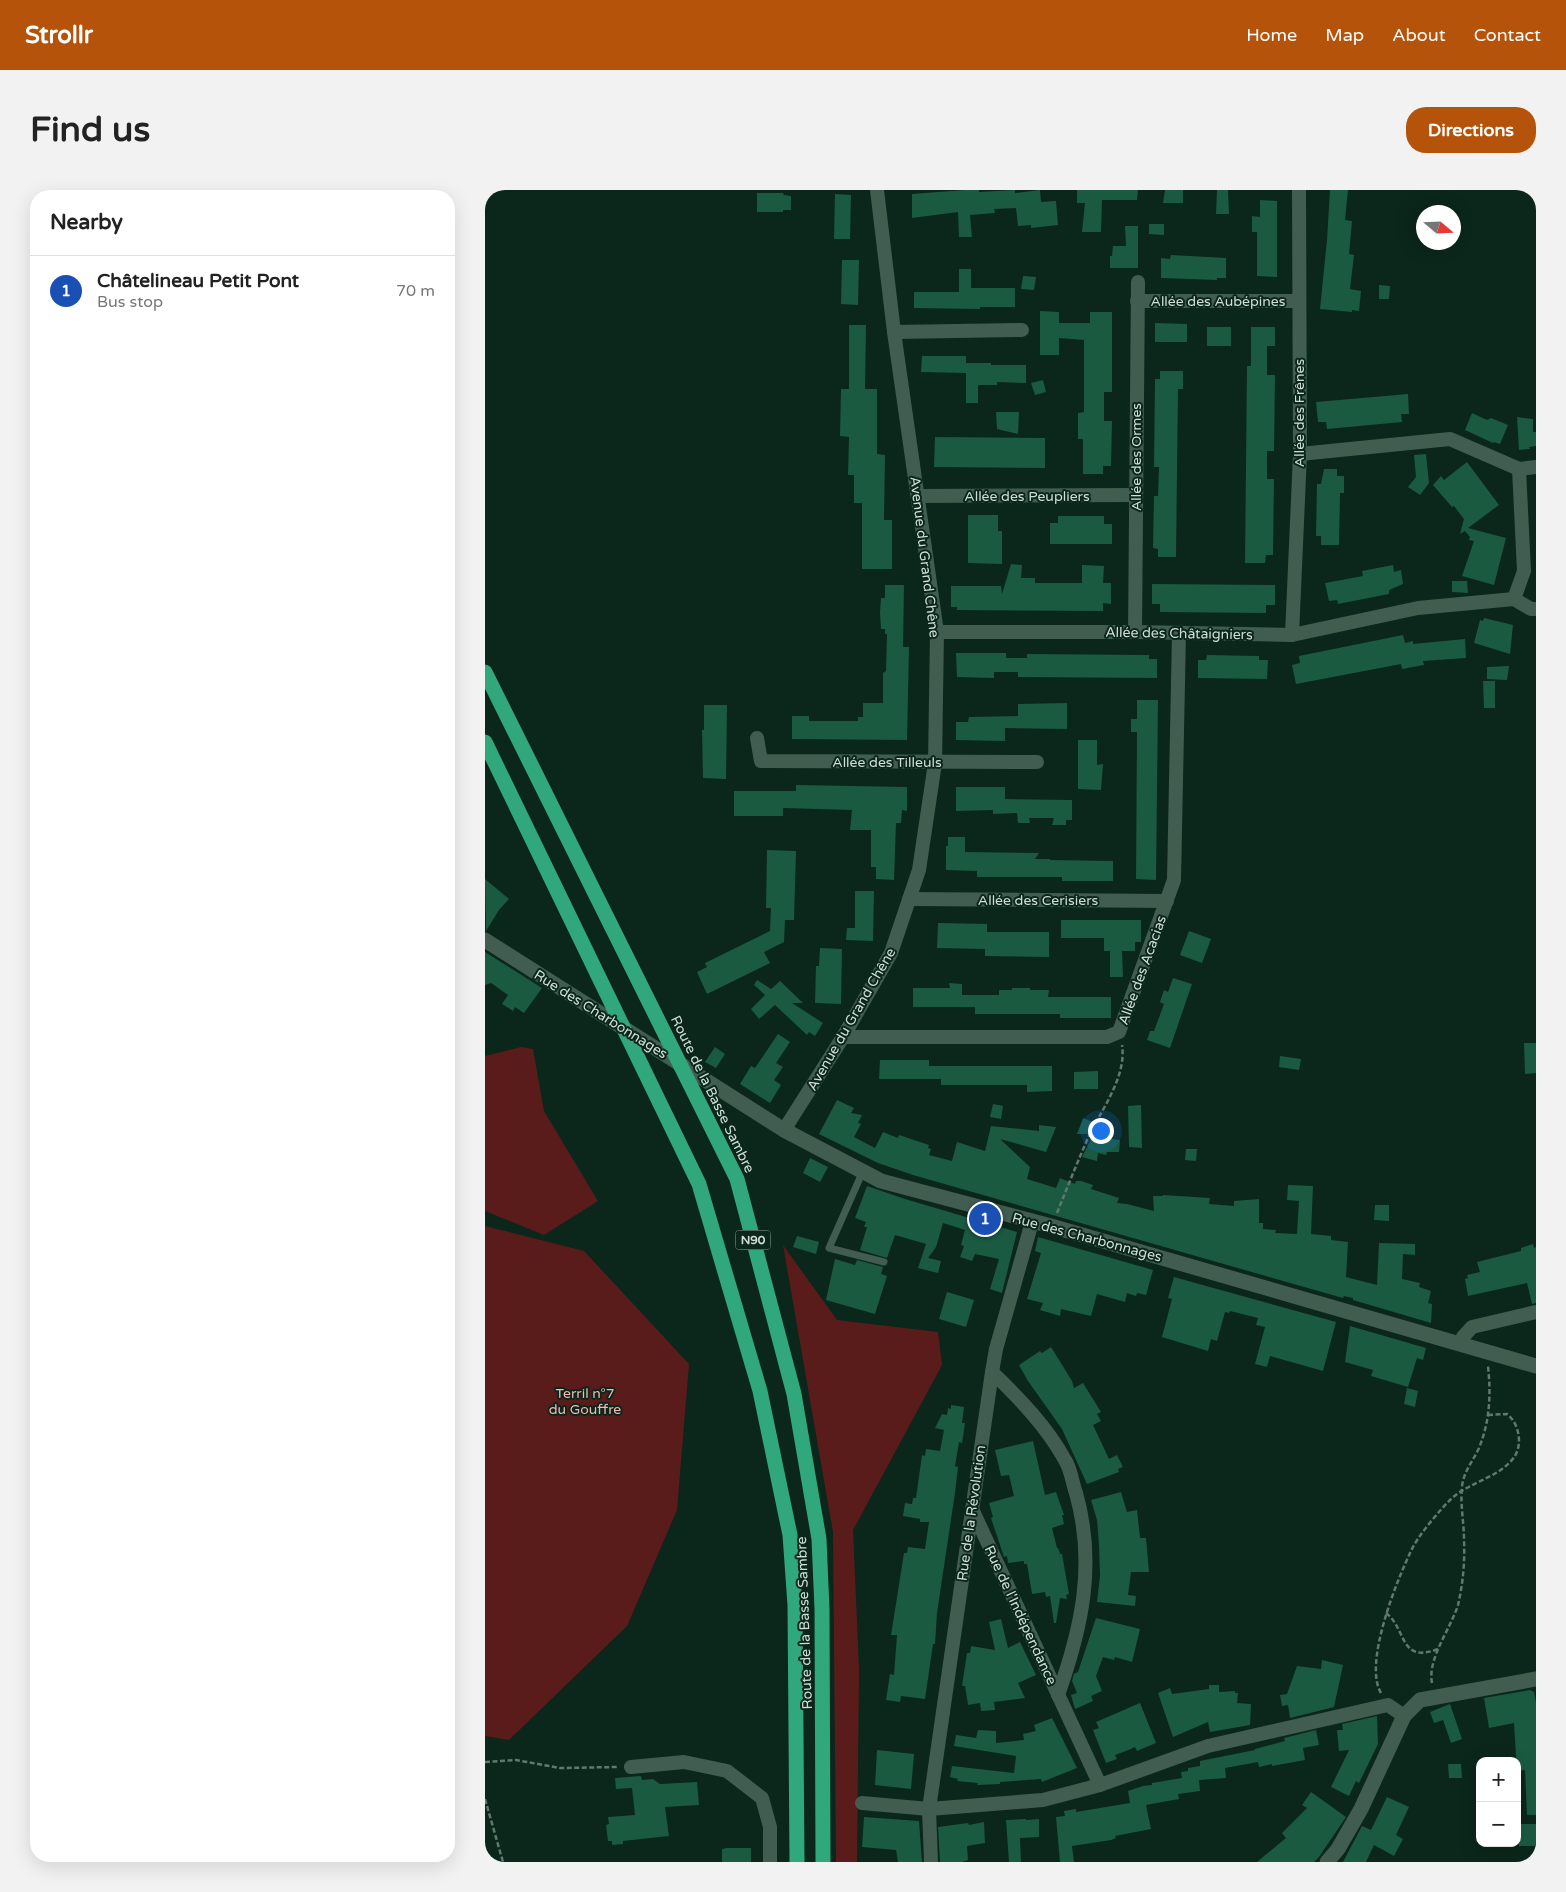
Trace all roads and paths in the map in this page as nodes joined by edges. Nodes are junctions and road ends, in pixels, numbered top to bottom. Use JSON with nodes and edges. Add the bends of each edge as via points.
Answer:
{"nodes":[{"id":1,"x":877,"y":190,"type":"edge"},
{"id":2,"x":1299,"y":190,"type":"edge"},
{"id":3,"x":1138,"y":282,"type":"dead end"},
{"id":4,"x":1137,"y":301,"type":"junction"},
{"id":5,"x":1298,"y":301,"type":"junction"},
{"id":6,"x":1022,"y":330,"type":"dead end"},
{"id":7,"x":894,"y":332,"type":"junction"},
{"id":8,"x":1300,"y":454,"type":"junction"},
{"id":9,"x":1536,"y":468,"type":"edge"},
{"id":10,"x":1519,"y":469,"type":"junction"},
{"id":11,"x":918,"y":496,"type":"junction"},
{"id":12,"x":1136,"y":496,"type":"junction"},
{"id":13,"x":1515,"y":599,"type":"junction"},
{"id":14,"x":1536,"y":609,"type":"edge"},
{"id":15,"x":937,"y":632,"type":"junction"},
{"id":16,"x":1135,"y":632,"type":"junction"},
{"id":17,"x":1179,"y":633,"type":"junction"},
{"id":18,"x":1292,"y":635,"type":"junction"},
{"id":19,"x":485,"y":672,"type":"edge"},
{"id":20,"x":757,"y":738,"type":"dead end"},
{"id":21,"x":485,"y":742,"type":"edge"},
{"id":22,"x":935,"y":762,"type":"junction"},
{"id":23,"x":1037,"y":762,"type":"dead end"},
{"id":24,"x":909,"y":899,"type":"junction"},
{"id":25,"x":1167,"y":901,"type":"junction"},
{"id":26,"x":485,"y":940,"type":"edge"},
{"id":27,"x":1119,"y":1032,"type":"junction"},
{"id":28,"x":843,"y":1037,"type":"junction"},
{"id":29,"x":784,"y":1130,"type":"junction"},
{"id":30,"x":863,"y":1172,"type":"junction"},
{"id":31,"x":1032,"y":1222,"type":"junction"},
{"id":32,"x":1051,"y":1226,"type":"junction"},
{"id":33,"x":884,"y":1262,"type":"dead end"},
{"id":34,"x":1536,"y":1312,"type":"edge"},
{"id":35,"x":1461,"y":1343,"type":"junction"},
{"id":36,"x":1487,"y":1352,"type":"junction"},
{"id":37,"x":1536,"y":1366,"type":"edge"},
{"id":38,"x":992,"y":1372,"type":"junction"},
{"id":39,"x":1489,"y":1415,"type":"junction"},
{"id":40,"x":1462,"y":1490,"type":"junction"},
{"id":41,"x":972,"y":1508,"type":"junction"},
{"id":42,"x":1386,"y":1613,"type":"junction"},
{"id":43,"x":1439,"y":1648,"type":"junction"},
{"id":44,"x":1536,"y":1679,"type":"edge"},
{"id":45,"x":1058,"y":1695,"type":"junction"},
{"id":46,"x":1437,"y":1697,"type":"junction"},
{"id":47,"x":1388,"y":1705,"type":"junction"},
{"id":48,"x":1404,"y":1716,"type":"junction"},
{"id":49,"x":485,"y":1762,"type":"edge"},
{"id":50,"x":631,"y":1767,"type":"joint"},
{"id":51,"x":1100,"y":1786,"type":"junction"},
{"id":52,"x":485,"y":1799,"type":"edge"},
{"id":53,"x":862,"y":1803,"type":"dead end"},
{"id":54,"x":929,"y":1809,"type":"junction"},
{"id":55,"x":503,"y":1862,"type":"edge"},
{"id":56,"x":770,"y":1862,"type":"edge"},
{"id":57,"x":797,"y":1862,"type":"edge"},
{"id":58,"x":823,"y":1862,"type":"edge"},
{"id":59,"x":931,"y":1862,"type":"edge"},
{"id":60,"x":1327,"y":1862,"type":"edge"}],
"edges":[{"from":1,"to":7,"type":"street","name":"Avenue du Grand Chêne"},
{"from":2,"to":5,"type":"street","name":"Allée des Frênes"},
{"from":3,"to":4,"type":"street","name":"Allée des Ormes"},
{"from":4,"to":5,"type":"street","name":"Allée des Aubépines"},
{"from":4,"to":12,"type":"street","name":"Allée des Ormes"},
{"from":5,"to":8,"type":"street","name":"Allée des Frênes"},
{"from":6,"to":7,"type":"street"},
{"from":7,"to":11,"type":"street","name":"Avenue du Grand Chêne"},
{"from":8,"to":10,"type":"street","via":[[1450,439]]},
{"from":8,"to":18,"type":"street","name":"Allée des Frênes"},
{"from":9,"to":10,"type":"street"},
{"from":10,"to":13,"type":"street","via":[[1524,571]]},
{"from":11,"to":12,"type":"street","name":"Allée des Peupliers"},
{"from":11,"to":15,"type":"street","name":"Avenue du Grand Chêne"},
{"from":12,"to":16,"type":"street","name":"Allée des Ormes"},
{"from":13,"to":14,"type":"street"},
{"from":13,"to":18,"type":"street","name":"Allée des Châtaigniers","via":[[1418,608]]},
{"from":15,"to":16,"type":"street","name":"Allée des Châtaigniers"},
{"from":15,"to":22,"type":"street","name":"Avenue du Grand Chêne"},
{"from":16,"to":17,"type":"street","name":"Allée des Châtaigniers"},
{"from":17,"to":18,"type":"street","name":"Allée des Châtaigniers"},
{"from":17,"to":25,"type":"street","name":"Allée des Acacias","via":[[1174,880]]},
{"from":19,"to":58,"type":"highway","name":"Route de la Basse Sambre","number":"N90","via":[[737,1179],[794,1394],[819,1539]]},
{"from":20,"to":22,"type":"street","name":"Allée des Tilleuls","via":[[761,761]]},
{"from":21,"to":57,"type":"highway","name":"Route de la Basse Sambre","number":"N90","via":[[699,1184],[760,1391],[790,1535],[795,1605]]},
{"from":22,"to":23,"type":"street","name":"Allée des Tilleuls"},
{"from":22,"to":24,"type":"street","name":"Avenue du Grand Chêne","via":[[919,870]]},
{"from":24,"to":25,"type":"street","name":"Allée des Cerisiers"},
{"from":24,"to":28,"type":"street","name":"Avenue du Grand Chêne","via":[[891,953]]},
{"from":25,"to":27,"type":"street","name":"Allée des Acacias"},
{"from":26,"to":29,"type":"street","name":"Rue des Charbonnages"},
{"from":27,"to":28,"type":"street","name":"Allée des Acacias","via":[[1107,1037]]},
{"from":27,"to":32,"type":"path","via":[[1123,1055],[1114,1089],[1088,1137]]},
{"from":28,"to":29,"type":"street","name":"Avenue du Grand Chêne"},
{"from":29,"to":30,"type":"street","name":"Rue des Charbonnages"},
{"from":30,"to":31,"type":"street","name":"Rue des Charbonnages","via":[[881,1181]]},
{"from":30,"to":33,"type":"lane","via":[[829,1248]]},
{"from":31,"to":32,"type":"street","name":"Rue des Charbonnages"},
{"from":31,"to":38,"type":"street","name":"Rue de la Révolution"},
{"from":32,"to":35,"type":"street","name":"Rue des Charbonnages"},
{"from":34,"to":35,"type":"street","via":[[1472,1327]]},
{"from":35,"to":36,"type":"street","name":"Rue des Charbonnages"},
{"from":36,"to":37,"type":"street","name":"Rue des Charbonnages"},
{"from":36,"to":39,"type":"path"},
{"from":38,"to":41,"type":"street","name":"Rue de la Révolution"},
{"from":38,"to":45,"type":"street","via":[[1043,1427],[1066,1461],[1079,1506],[1085,1543],[1086,1582],[1082,1614]]},
{"from":39,"to":40,"type":"path"},
{"from":39,"to":40,"type":"path","via":[[1507,1414],[1513,1418],[1519,1440],[1515,1453],[1512,1461],[1496,1473]]},
{"from":40,"to":42,"type":"path","via":[[1411,1549]]},
{"from":40,"to":43,"type":"path","via":[[1463,1579],[1458,1605]]},
{"from":41,"to":45,"type":"street","name":"Rue de l'Indépendance"},
{"from":41,"to":54,"type":"street","name":"Rue de la Révolution"},
{"from":42,"to":43,"type":"path","via":[[1395,1619],[1403,1641],[1411,1650],[1420,1653]]},
{"from":42,"to":47,"type":"path","via":[[1377,1651],[1377,1675],[1378,1689]]},
{"from":43,"to":46,"type":"path","via":[[1431,1668],[1431,1681]]},
{"from":44,"to":46,"type":"street"},
{"from":45,"to":51,"type":"street","name":"Rue de l'Indépendance"},
{"from":46,"to":48,"type":"street","via":[[1420,1700]]},
{"from":47,"to":48,"type":"street"},
{"from":47,"to":51,"type":"street","via":[[1208,1746]]},
{"from":48,"to":60,"type":"street","via":[[1361,1809]]},
{"from":49,"to":50,"type":"path","via":[[516,1760],[560,1768]]},
{"from":50,"to":56,"type":"street","via":[[684,1762],[727,1771],[762,1798],[770,1827]]},
{"from":51,"to":54,"type":"street","via":[[1043,1800]]},
{"from":52,"to":55,"type":"path"},
{"from":53,"to":54,"type":"street"},
{"from":54,"to":59,"type":"street","name":"Rue de la Révolution"}]}
